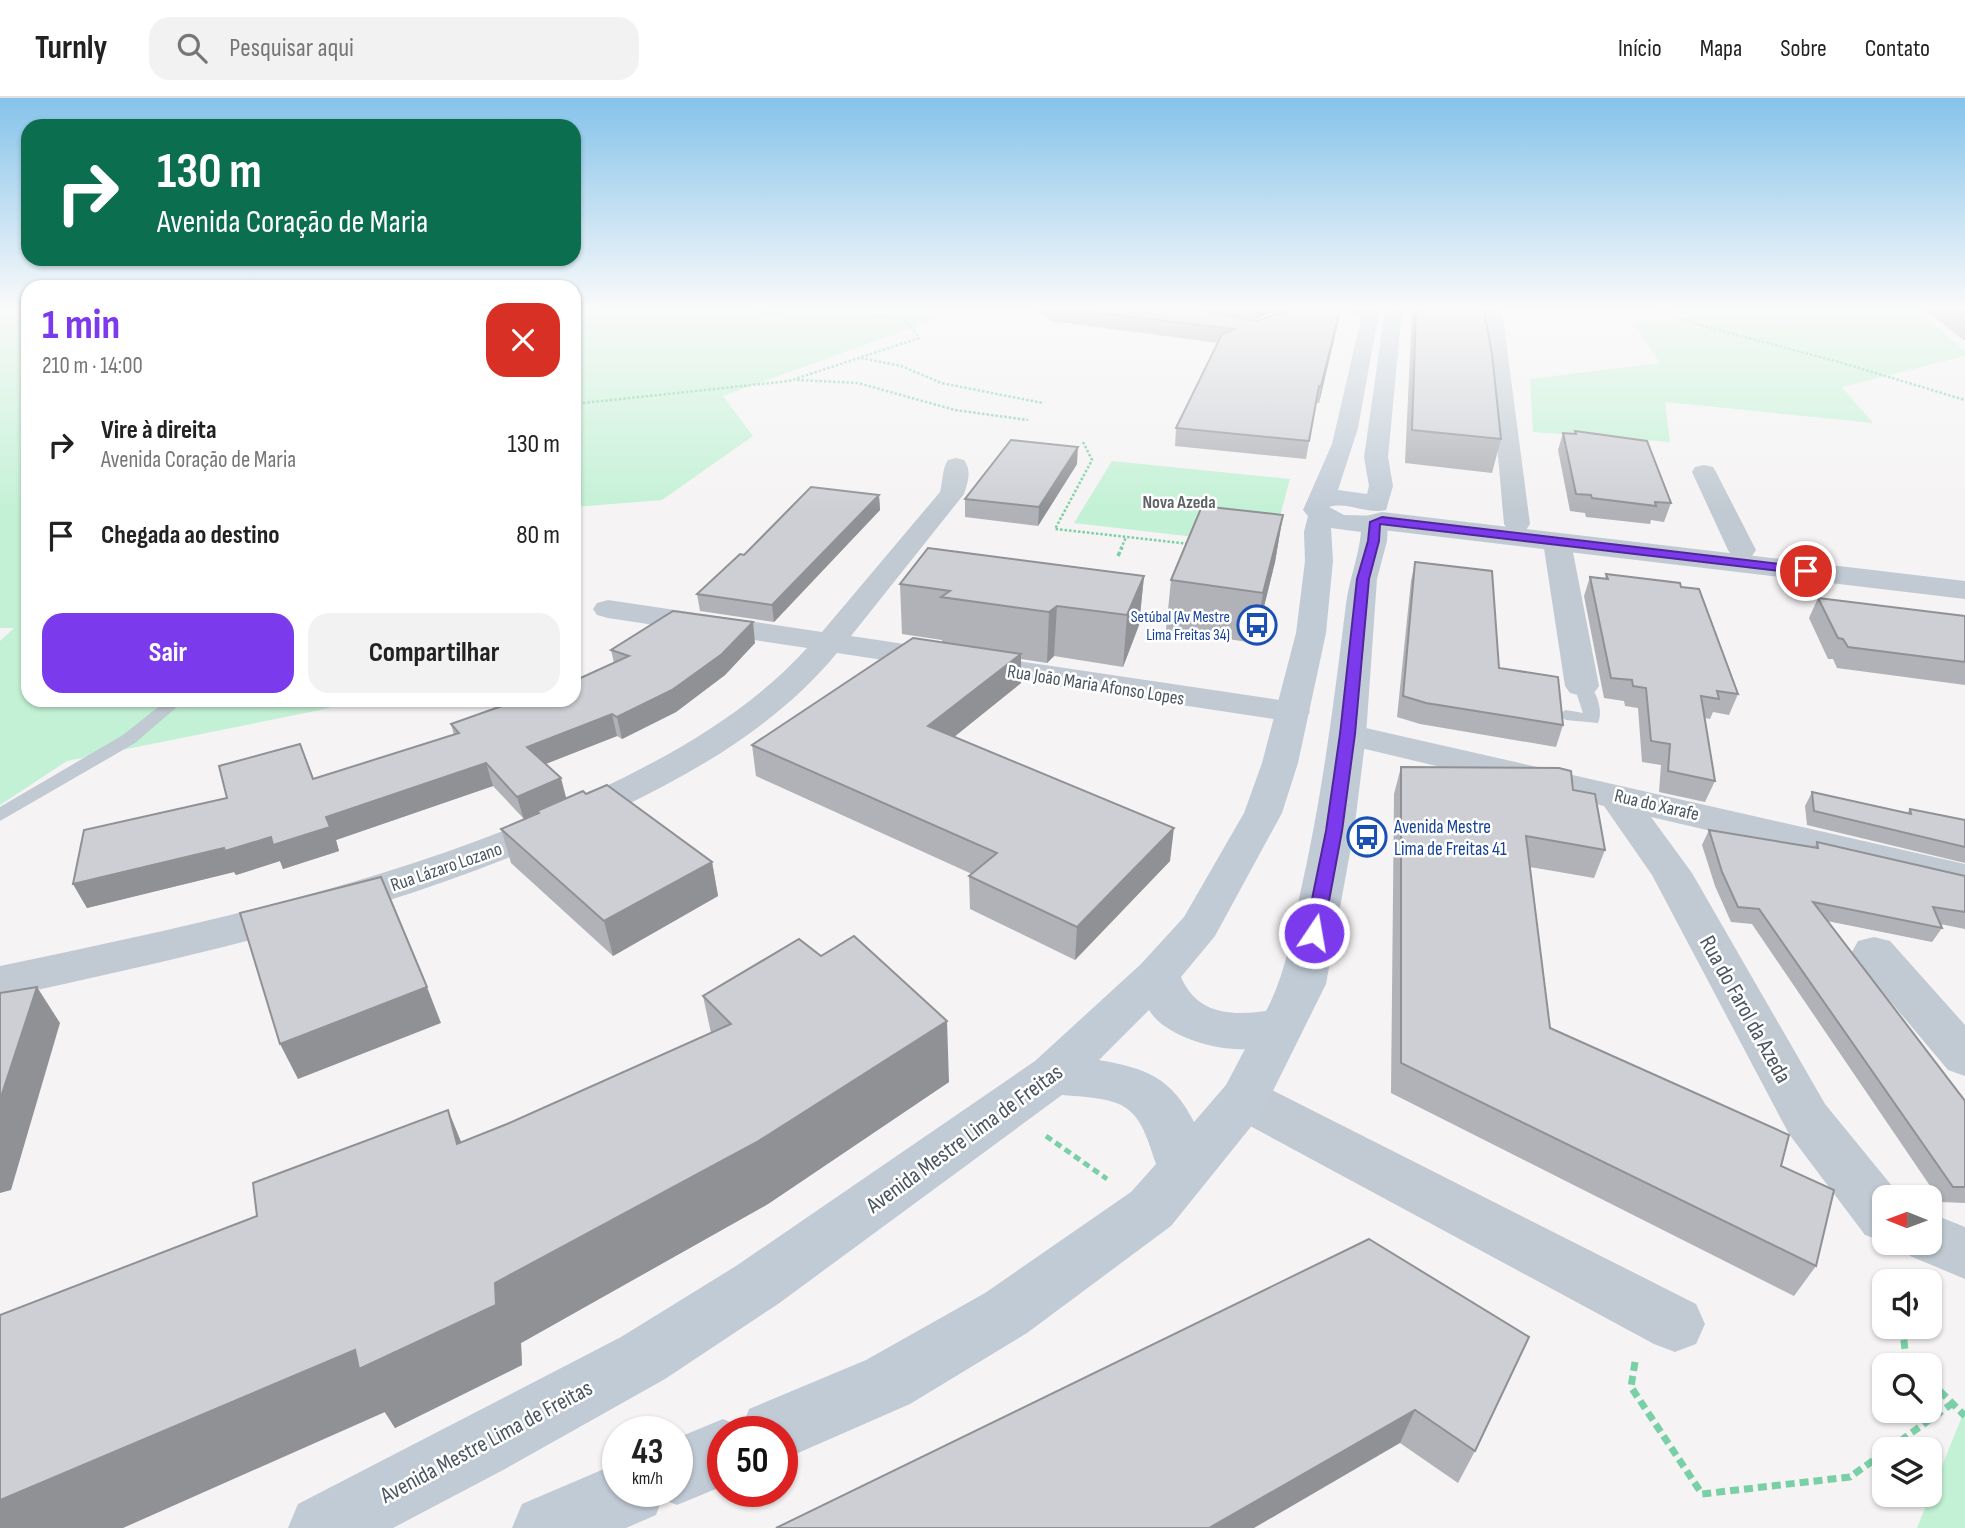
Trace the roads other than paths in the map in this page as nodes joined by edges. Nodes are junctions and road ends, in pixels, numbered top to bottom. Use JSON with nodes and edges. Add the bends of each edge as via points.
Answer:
{"nodes":[{"id":1,"x":1356,"y":377,"type":"edge"},
{"id":2,"x":1386,"y":377,"type":"edge"},
{"id":3,"x":1500,"y":377,"type":"edge"},
{"id":4,"x":956,"y":465,"type":"dead end"},
{"id":5,"x":1703,"y":472,"type":"dead end"},
{"id":6,"x":1322,"y":508,"type":"junction"},
{"id":7,"x":1379,"y":514,"type":"junction"},
{"id":8,"x":1517,"y":524,"type":"junction"},
{"id":9,"x":1557,"y":542,"type":"junction"},
{"id":10,"x":1742,"y":550,"type":"junction"},
{"id":11,"x":1965,"y":576,"type":"edge"},
{"id":12,"x":1965,"y":590,"type":"edge"},
{"id":13,"x":608,"y":609,"type":"dead end"},
{"id":14,"x":828,"y":643,"type":"junction"},
{"id":15,"x":1582,"y":686,"type":"joint"},
{"id":16,"x":168,"y":707,"type":"edge"},
{"id":17,"x":1293,"y":712,"type":"junction"},
{"id":18,"x":1566,"y":715,"type":"dead end"},
{"id":19,"x":1348,"y":734,"type":"junction"},
{"id":20,"x":1616,"y":794,"type":"junction"},
{"id":21,"x":0,"y":816,"type":"edge"},
{"id":22,"x":1965,"y":877,"type":"edge"},
{"id":23,"x":1874,"y":952,"type":"dead end"},
{"id":24,"x":1157,"y":975,"type":"junction"},
{"id":25,"x":0,"y":982,"type":"edge"},
{"id":26,"x":1280,"y":1027,"type":"junction"},
{"id":27,"x":1965,"y":1057,"type":"edge"},
{"id":28,"x":1053,"y":1075,"type":"junction"},
{"id":29,"x":1244,"y":1099,"type":"junction"},
{"id":30,"x":1185,"y":1170,"type":"junction"},
{"id":31,"x":1872,"y":1203,"type":"edge"},
{"id":32,"x":1942,"y":1243,"type":"edge"},
{"id":33,"x":1965,"y":1253,"type":"edge"},
{"id":34,"x":1660,"y":1316,"type":"road end"},
{"id":35,"x":798,"y":1421,"type":"edge"},
{"id":36,"x":602,"y":1504,"type":"edge"},
{"id":37,"x":322,"y":1528,"type":"edge"},
{"id":38,"x":546,"y":1528,"type":"edge"}],
"edges":[{"from":1,"to":6,"type":"main road","name":"Avenida Mestre Lima de Freitas","via":[[1351,415],[1326,480]]},
{"from":2,"to":7,"type":"main road","via":[[1376,457]]},
{"from":3,"to":8,"type":"street"},
{"from":4,"to":14,"type":"street","name":"Rua Lázaro Lozano","via":[[952,494]]},
{"from":5,"to":10,"type":"street"},
{"from":6,"to":7,"type":"main road","via":[[1341,522]]},
{"from":6,"to":17,"type":"main road","name":"Avenida Mestre Lima de Freitas","via":[[1311,633]]},
{"from":7,"to":8,"type":"street"},
{"from":7,"to":9,"type":"street"},
{"from":7,"to":19,"type":"main road","via":[[1363,579]]},
{"from":8,"to":10,"type":"street"},
{"from":9,"to":12,"type":"street"},
{"from":9,"to":15,"type":"street"},
{"from":10,"to":11,"type":"street"},
{"from":13,"to":14,"type":"street","name":"Rua João Maria Afonso Lopes"},
{"from":14,"to":17,"type":"street","name":"Rua João Maria Afonso Lopes"},
{"from":14,"to":25,"type":"street","name":"Rua Lázaro Lozano","via":[[778,695],[702,749],[550,828],[451,866],[302,912]]},
{"from":15,"to":18,"type":"lane","via":[[1592,719]]},
{"from":16,"to":21,"type":"lane","via":[[129,739]]},
{"from":17,"to":24,"type":"main road","name":"Avenida Mestre Lima de Freitas","via":[[1263,813],[1200,926]]},
{"from":19,"to":20,"type":"street","name":"Rua do Xarafe"},
{"from":19,"to":26,"type":"main road","via":[[1303,984]]},
{"from":20,"to":22,"type":"street","name":"Rua do Xarafe"},
{"from":20,"to":31,"type":"street","name":"Rua do Farol da Azeda","via":[[1671,873],[1807,1119]]},
{"from":23,"to":27,"type":"street"},
{"from":24,"to":26,"type":"main road","via":[[1170,1005],[1203,1026],[1241,1032]]},
{"from":24,"to":28,"type":"main road","name":"Avenida Mestre Lima de Freitas"},
{"from":26,"to":29,"type":"main road"},
{"from":28,"to":30,"type":"main road","via":[[1108,1079],[1142,1093],[1166,1116]]},
{"from":28,"to":37,"type":"main road","name":"Avenida Mestre Lima de Freitas","via":[[800,1256],[643,1358]]},
{"from":29,"to":30,"type":"main road"},
{"from":29,"to":34,"type":"street"},
{"from":30,"to":35,"type":"main road","via":[[1151,1209],[1006,1313],[888,1382]]},
{"from":32,"to":33,"type":"street"},
{"from":36,"to":38,"type":"main road"}]}
